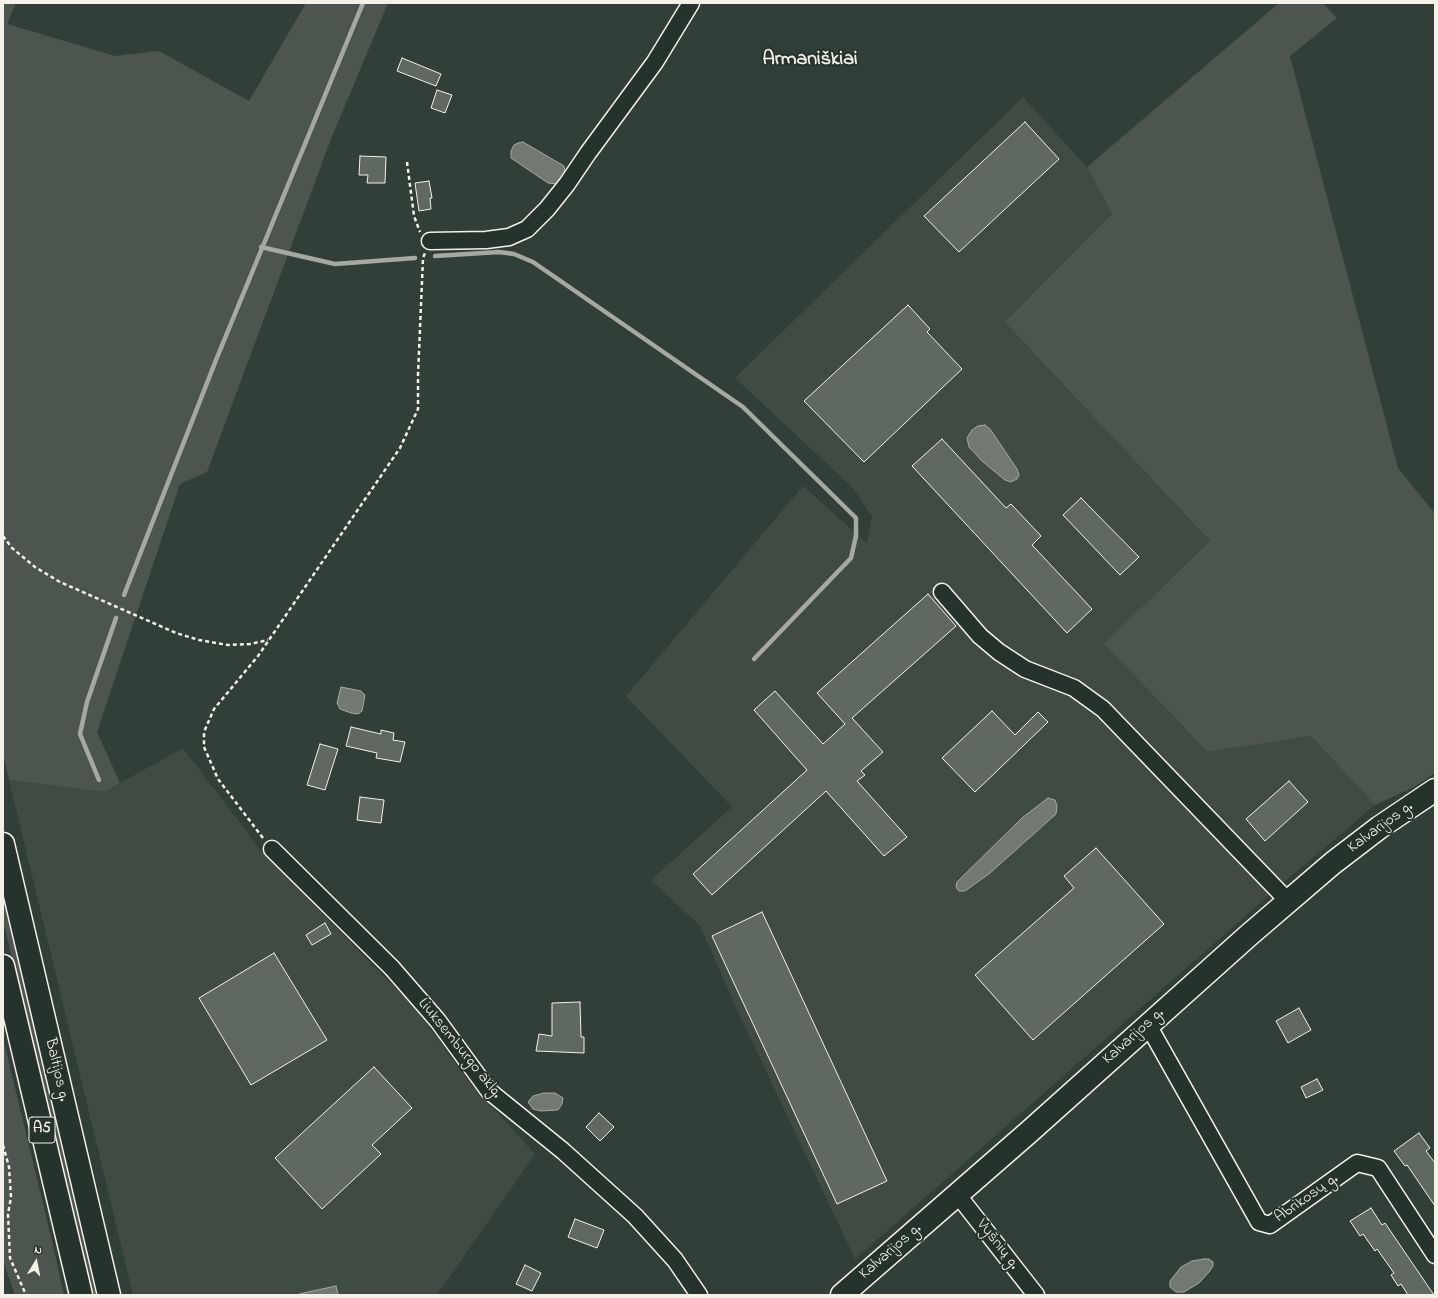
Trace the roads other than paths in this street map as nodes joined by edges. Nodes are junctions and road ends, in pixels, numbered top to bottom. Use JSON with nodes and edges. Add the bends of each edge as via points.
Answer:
{"nodes":[{"id":1,"x":691,"y":3,"type":"edge"},
{"id":2,"x":430,"y":241,"type":"road end"},
{"id":3,"x":942,"y":592,"type":"dead end"},
{"id":4,"x":1435,"y":790,"type":"edge"},
{"id":5,"x":3,"y":844,"type":"edge"},
{"id":6,"x":272,"y":849,"type":"road end"},
{"id":7,"x":1288,"y":901,"type":"junction"},
{"id":8,"x":3,"y":966,"type":"edge"},
{"id":9,"x":1148,"y":1025,"type":"junction"},
{"id":10,"x":957,"y":1194,"type":"junction"},
{"id":11,"x":1435,"y":1255,"type":"edge"},
{"id":12,"x":81,"y":1295,"type":"edge"},
{"id":13,"x":109,"y":1295,"type":"edge"},
{"id":14,"x":699,"y":1295,"type":"edge"},
{"id":15,"x":842,"y":1295,"type":"edge"},
{"id":16,"x":1036,"y":1295,"type":"edge"}],
"edges":[{"from":1,"to":2,"type":"street","via":[[656,62],[567,184],[527,229],[509,237],[486,240]]},
{"from":3,"to":7,"type":"street","via":[[980,636],[999,652],[1025,669],[1074,688],[1103,709]]},
{"from":4,"to":7,"type":"main road","name":"Kalvarijos g.","via":[[1380,827]]},
{"from":5,"to":13,"type":"main road","name":"Baltijos g.","number":"A5"},
{"from":6,"to":14,"type":"street","name":"Liuksemburgo aklg.","via":[[392,968],[438,1021],[489,1091],[563,1151],[636,1216],[674,1260]]},
{"from":7,"to":9,"type":"main road","name":"Kalvarijos g."},
{"from":8,"to":12,"type":"main road","name":"Baltijos g.","number":"A5"},
{"from":9,"to":10,"type":"main road","name":"Kalvarijos g."},
{"from":9,"to":11,"type":"street","name":"Abrikosų g.","via":[[1259,1222],[1270,1224],[1357,1163],[1378,1168]]},
{"from":10,"to":15,"type":"main road","name":"Kalvarijos g."},
{"from":10,"to":16,"type":"street","name":"Vyšnių g."}]}
